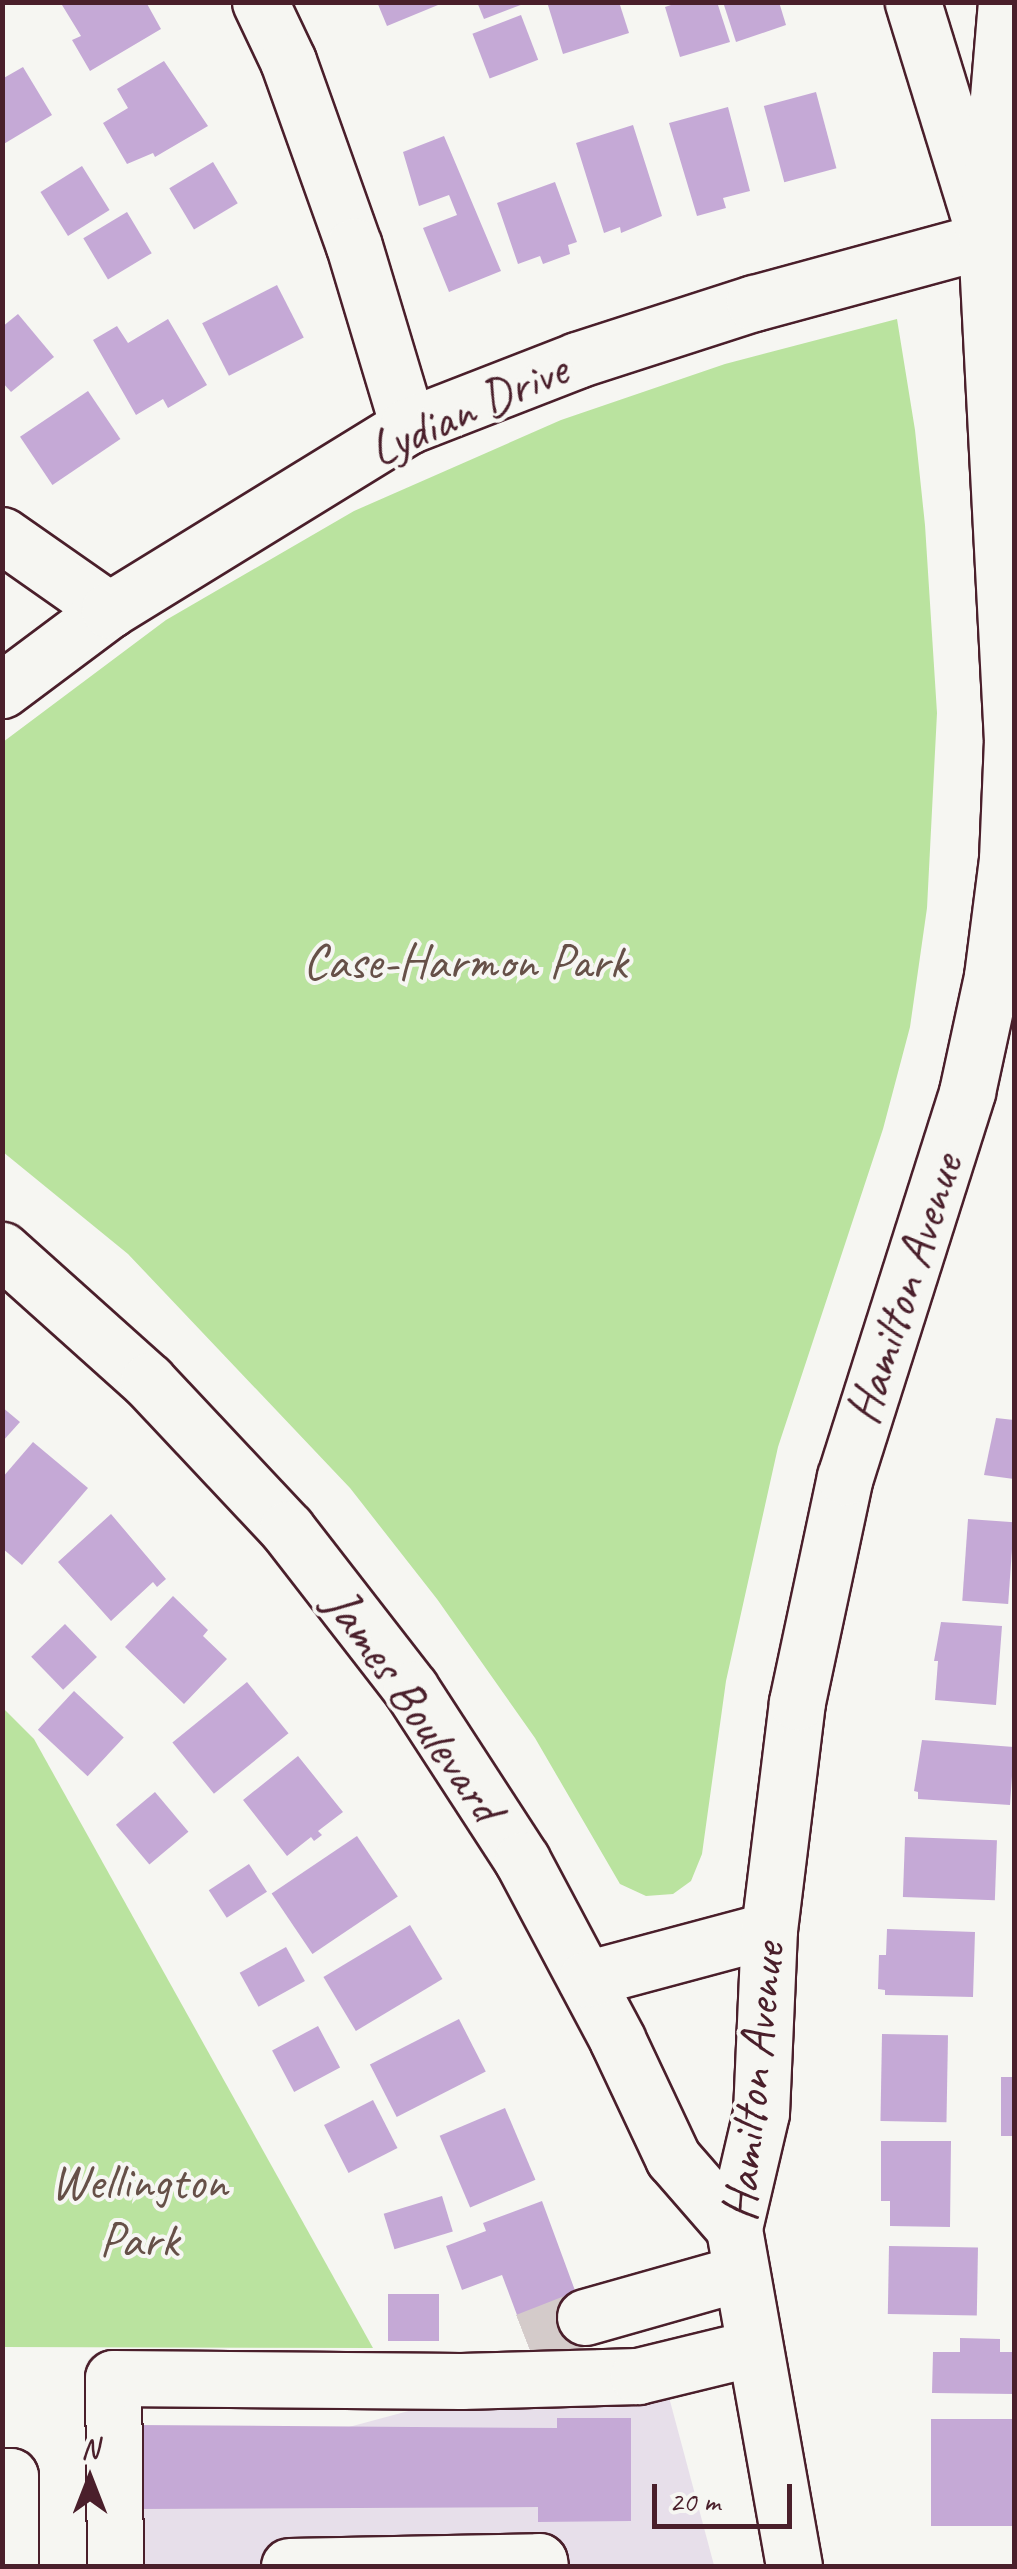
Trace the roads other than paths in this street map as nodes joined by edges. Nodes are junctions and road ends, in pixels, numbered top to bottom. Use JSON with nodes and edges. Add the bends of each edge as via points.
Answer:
{"nodes":[{"id":1,"x":260,"y":2,"type":"edge"},
{"id":2,"x":913,"y":2,"type":"edge"},
{"id":3,"x":1006,"y":2,"type":"edge"},
{"id":4,"x":986,"y":240,"type":"junction"},
{"id":5,"x":408,"y":426,"type":"junction"},
{"id":6,"x":2,"y":534,"type":"edge"},
{"id":7,"x":109,"y":610,"type":"junction"},
{"id":8,"x":2,"y":690,"type":"edge"},
{"id":9,"x":2,"y":1250,"type":"edge"},
{"id":10,"x":769,"y":1930,"type":"junction"},
{"id":11,"x":586,"y":1979,"type":"junction"},
{"id":12,"x":737,"y":2251,"type":"junction"},
{"id":13,"x":526,"y":2340,"type":"tunnel mouth"},
{"id":14,"x":753,"y":2348,"type":"junction"},
{"id":15,"x":638,"y":2376,"type":"junction"},
{"id":16,"x":461,"y":2381,"type":"junction"},
{"id":17,"x":2,"y":2476,"type":"edge"},
{"id":18,"x":10,"y":2566,"type":"edge"},
{"id":19,"x":115,"y":2566,"type":"edge"},
{"id":20,"x":289,"y":2566,"type":"edge"},
{"id":21,"x":540,"y":2566,"type":"edge"},
{"id":22,"x":794,"y":2566,"type":"edge"}],
"edges":[{"from":1,"to":5,"type":"street","via":[[354,246]]},
{"from":2,"to":4,"type":"street"},
{"from":3,"to":4,"type":"street","name":"Hamilton Avenue"},
{"from":4,"to":5,"type":"street","name":"Lydian Drive","via":[[754,303],[577,360]]},
{"from":4,"to":10,"type":"street","name":"Hamilton Avenue","via":[[1012,742],[992,976],[967,1092],[844,1478],[797,1702]]},
{"from":5,"to":7,"type":"street","name":"Lydian Drive"},
{"from":6,"to":7,"type":"street"},
{"from":7,"to":8,"type":"street","name":"Lydian Drive"},
{"from":9,"to":11,"type":"street","name":"James Boulevard","via":[[148,1381],[287,1530],[412,1689],[522,1860]]},
{"from":10,"to":11,"type":"street"},
{"from":10,"to":12,"type":"street","name":"Hamilton Avenue","via":[[761,2114]]},
{"from":11,"to":12,"type":"street","name":"James Boulevard","via":[[674,2158]]},
{"from":12,"to":14,"type":"street","name":"Hamilton Avenue"},
{"from":12,"to":15,"type":"street","via":[[601,2311]]},
{"from":13,"to":16,"type":"street"},
{"from":14,"to":15,"type":"street"},
{"from":14,"to":22,"type":"street","name":"Hamilton Avenue"},
{"from":15,"to":16,"type":"street"},
{"from":16,"to":19,"type":"street","via":[[114,2378]]},
{"from":17,"to":18,"type":"street","via":[[10,2476]]},
{"from":20,"to":21,"type":"street"}]}
